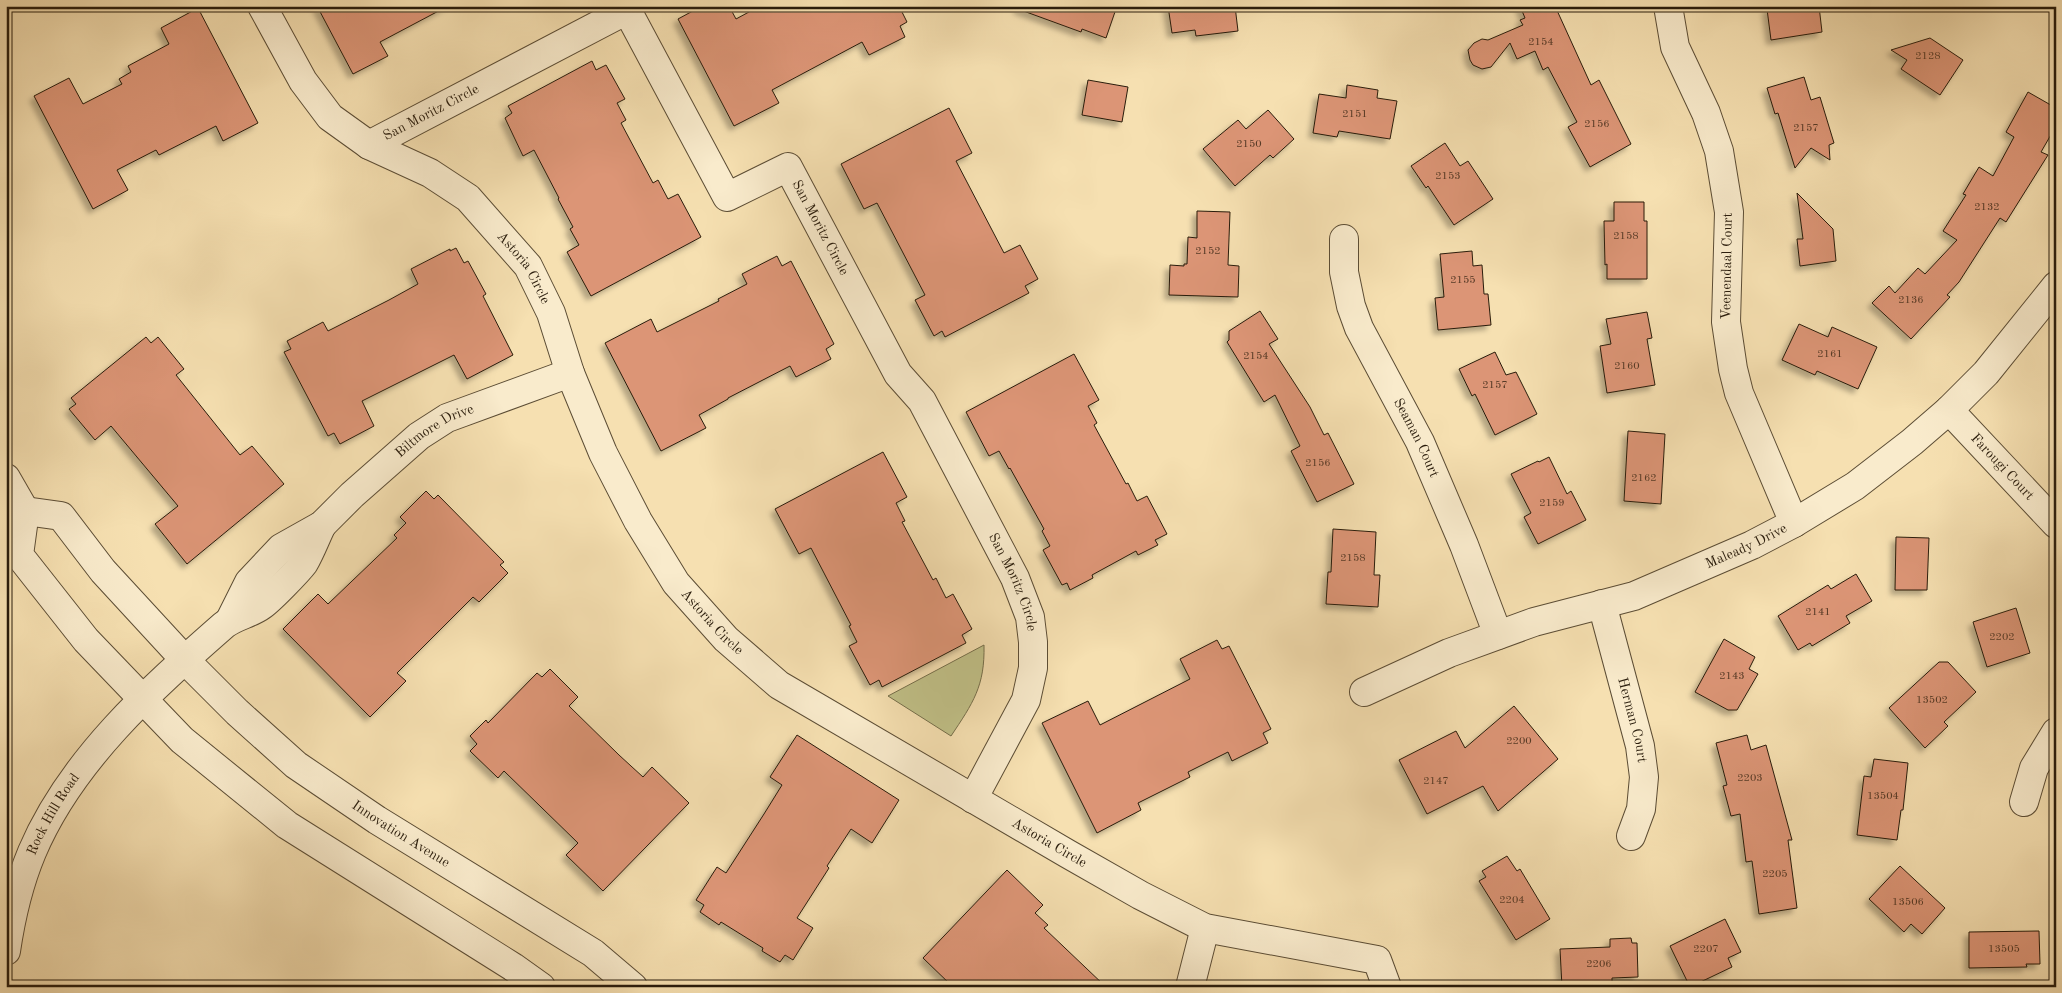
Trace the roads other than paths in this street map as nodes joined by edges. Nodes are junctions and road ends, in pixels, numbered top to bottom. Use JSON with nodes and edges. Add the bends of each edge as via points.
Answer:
{"nodes":[{"id":1,"x":262,"y":6,"type":"edge"},
{"id":2,"x":1668,"y":6,"type":"edge"},
{"id":3,"x":369,"y":145,"type":"junction"},
{"id":4,"x":1344,"y":239,"type":"dead end"},
{"id":5,"x":2056,"y":286,"type":"edge"},
{"id":6,"x":570,"y":373,"type":"junction"},
{"id":7,"x":1949,"y":410,"type":"junction"},
{"id":8,"x":6,"y":478,"type":"edge"},
{"id":9,"x":25,"y":510,"type":"junction"},
{"id":10,"x":1794,"y":523,"type":"junction"},
{"id":11,"x":2056,"y":524,"type":"edge"},
{"id":12,"x":1602,"y":604,"type":"junction"},
{"id":13,"x":1498,"y":635,"type":"junction"},
{"id":14,"x":185,"y":660,"type":"junction"},
{"id":15,"x":1364,"y":692,"type":"dead end"},
{"id":16,"x":141,"y":699,"type":"junction"},
{"id":17,"x":2056,"y":732,"type":"edge"},
{"id":18,"x":973,"y":799,"type":"junction"},
{"id":19,"x":2024,"y":802,"type":"dead end"},
{"id":20,"x":1630,"y":836,"type":"dead end"},
{"id":21,"x":1205,"y":928,"type":"junction"},
{"id":22,"x":6,"y":951,"type":"edge"},
{"id":23,"x":541,"y":987,"type":"edge"},
{"id":24,"x":634,"y":987,"type":"edge"},
{"id":25,"x":1190,"y":987,"type":"edge"},
{"id":26,"x":1387,"y":987,"type":"edge"}],
"edges":[{"from":1,"to":3,"type":"street","name":"Astoria Circle","via":[[303,81],[330,117]]},
{"from":2,"to":10,"type":"street","name":"Veenendaal Court","via":[[1675,47],[1706,113],[1719,151],[1729,212],[1726,322],[1738,393]]},
{"from":3,"to":6,"type":"street","name":"Astoria Circle","via":[[438,178],[468,198],[498,229],[528,266],[551,313]]},
{"from":3,"to":18,"type":"street","name":"San Moritz Circle","via":[[627,10],[727,197],[788,167],[898,374],[925,406],[1015,578],[1030,617],[1033,668],[1026,700]]},
{"from":4,"to":13,"type":"street","name":"Seaman Court","via":[[1344,272],[1351,306],[1420,442]]},
{"from":5,"to":7,"type":"street","name":"Maleady Drive","via":[[1986,373]]},
{"from":6,"to":14,"type":"street","name":"Biltmore Drive","via":[[446,418],[419,436],[322,525],[281,548],[248,582],[230,620]]},
{"from":6,"to":18,"type":"street","name":"Astoria Circle","via":[[603,453],[638,521],[676,583],[726,639],[779,685]]},
{"from":7,"to":10,"type":"street","name":"Maleady Drive","via":[[1855,486]]},
{"from":7,"to":11,"type":"street","name":"Farougi Court"},
{"from":8,"to":9,"type":"street"},
{"from":9,"to":14,"type":"street","via":[[61,516],[103,572]]},
{"from":9,"to":16,"type":"street","via":[[19,556],[86,640]]},
{"from":10,"to":12,"type":"street","name":"Maleady Drive","via":[[1752,545],[1634,596]]},
{"from":12,"to":13,"type":"street","name":"Maleady Drive"},
{"from":12,"to":20,"type":"street","name":"Herman Court","via":[[1640,746],[1644,777],[1641,809]]},
{"from":13,"to":15,"type":"street","name":"Maleady Drive","via":[[1449,653]]},
{"from":14,"to":16,"type":"street","name":"Rock Hill Road"},
{"from":14,"to":24,"type":"street","name":"Innovation Avenue","via":[[296,765],[391,830],[593,953]]},
{"from":16,"to":22,"type":"street","name":"Rock Hill Road","via":[[89,760],[52,811],[20,885]]},
{"from":16,"to":23,"type":"street","via":[[182,740],[287,826]]},
{"from":17,"to":19,"type":"street","via":[[2034,768]]},
{"from":18,"to":21,"type":"street","name":"Astoria Circle","via":[[1140,896]]},
{"from":21,"to":25,"type":"street"},
{"from":21,"to":26,"type":"street","name":"Astoria Circle","via":[[1377,960]]}]}
